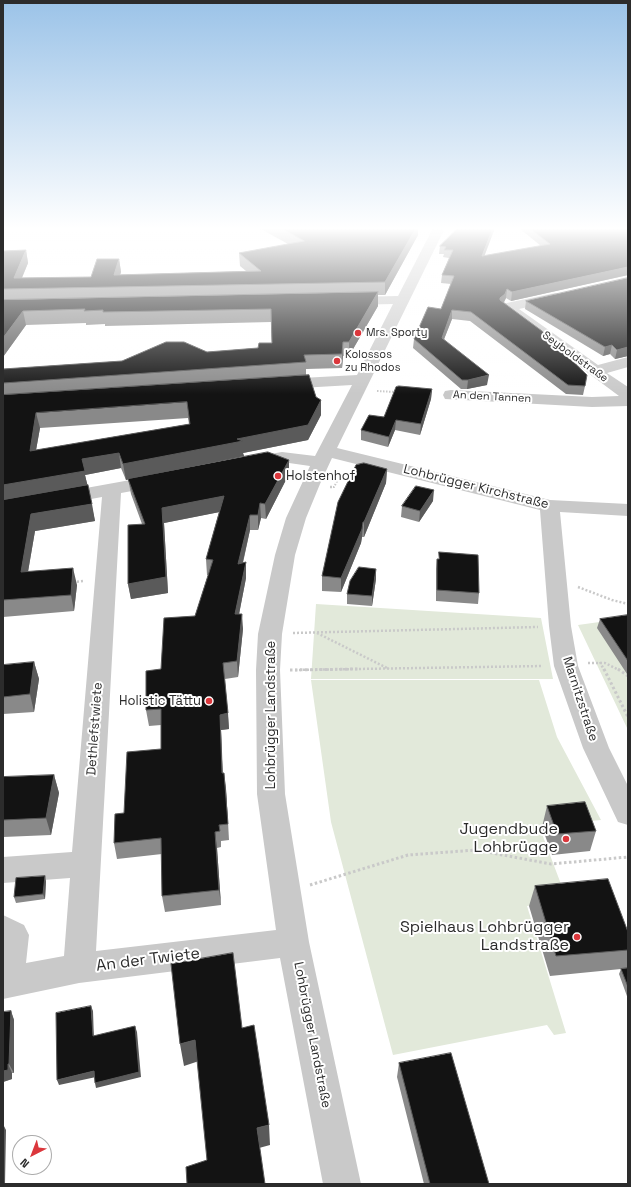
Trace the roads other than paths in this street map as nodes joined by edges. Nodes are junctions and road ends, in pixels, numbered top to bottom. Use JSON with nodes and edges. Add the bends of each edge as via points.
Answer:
{"nodes":[{"id":1,"x":409,"y":283,"type":"edge"},
{"id":2,"x":567,"y":294,"type":"edge"},
{"id":3,"x":402,"y":300,"type":"junction"},
{"id":4,"x":339,"y":301,"type":"edge"},
{"id":5,"x":628,"y":362,"type":"edge"},
{"id":6,"x":596,"y":371,"type":"junction"},
{"id":7,"x":270,"y":385,"type":"edge"},
{"id":8,"x":360,"y":385,"type":"junction"},
{"id":9,"x":451,"y":395,"type":"dead end"},
{"id":10,"x":628,"y":395,"type":"edge"},
{"id":11,"x":628,"y":401,"type":"edge"},
{"id":12,"x":324,"y":456,"type":"junction"},
{"id":13,"x":236,"y":466,"type":"edge"},
{"id":14,"x":174,"y":478,"type":"edge"},
{"id":15,"x":112,"y":490,"type":"junction"},
{"id":16,"x":550,"y":506,"type":"junction"},
{"id":17,"x":3,"y":509,"type":"edge"},
{"id":18,"x":628,"y":510,"type":"edge"},
{"id":19,"x":628,"y":814,"type":"edge"},
{"id":20,"x":86,"y":864,"type":"junction"},
{"id":21,"x":3,"y":870,"type":"edge"},
{"id":22,"x":3,"y":928,"type":"edge"},
{"id":23,"x":294,"y":942,"type":"junction"},
{"id":24,"x":79,"y":968,"type":"junction"},
{"id":25,"x":6,"y":983,"type":"edge"},
{"id":26,"x":342,"y":1184,"type":"edge"}],
"edges":[{"from":1,"to":3,"type":"street","name":"Lohbrügger Landstraße"},
{"from":2,"to":6,"type":"street","name":"Seyboldstraße","via":[[507,307]]},
{"from":3,"to":4,"type":"street"},
{"from":3,"to":8,"type":"street","name":"Lohbrügger Landstraße"},
{"from":5,"to":6,"type":"street"},
{"from":6,"to":10,"type":"street","name":"Seyboldstraße"},
{"from":7,"to":8,"type":"street"},
{"from":8,"to":12,"type":"street","name":"Lohbrügger Landstraße"},
{"from":9,"to":11,"type":"street","name":"An den Tannen","via":[[592,402]]},
{"from":12,"to":13,"type":"street","name":"Lohbrügger Kirchstraße","via":[[282,457]]},
{"from":12,"to":16,"type":"street","name":"Lohbrügger Kirchstraße"},
{"from":12,"to":23,"type":"street","name":"Lohbrügger Landstraße","via":[[296,518],[285,555],[270,634],[268,670],[271,794]]},
{"from":14,"to":15,"type":"street"},
{"from":15,"to":17,"type":"street"},
{"from":15,"to":20,"type":"street","name":"Dethlefstwiete"},
{"from":16,"to":18,"type":"street","name":"Lohbrügger Kirchstraße"},
{"from":16,"to":19,"type":"street","name":"Marnitzstraße","via":[[566,666],[596,748]]},
{"from":20,"to":21,"type":"street"},
{"from":20,"to":24,"type":"street","name":"Dethlefstwiete"},
{"from":22,"to":25,"type":"street","via":[[13,935]]},
{"from":23,"to":24,"type":"street","name":"An der Twiete"},
{"from":23,"to":26,"type":"street","name":"Lohbrügger Landstraße"},
{"from":24,"to":25,"type":"street","name":"An der Twiete"}]}
